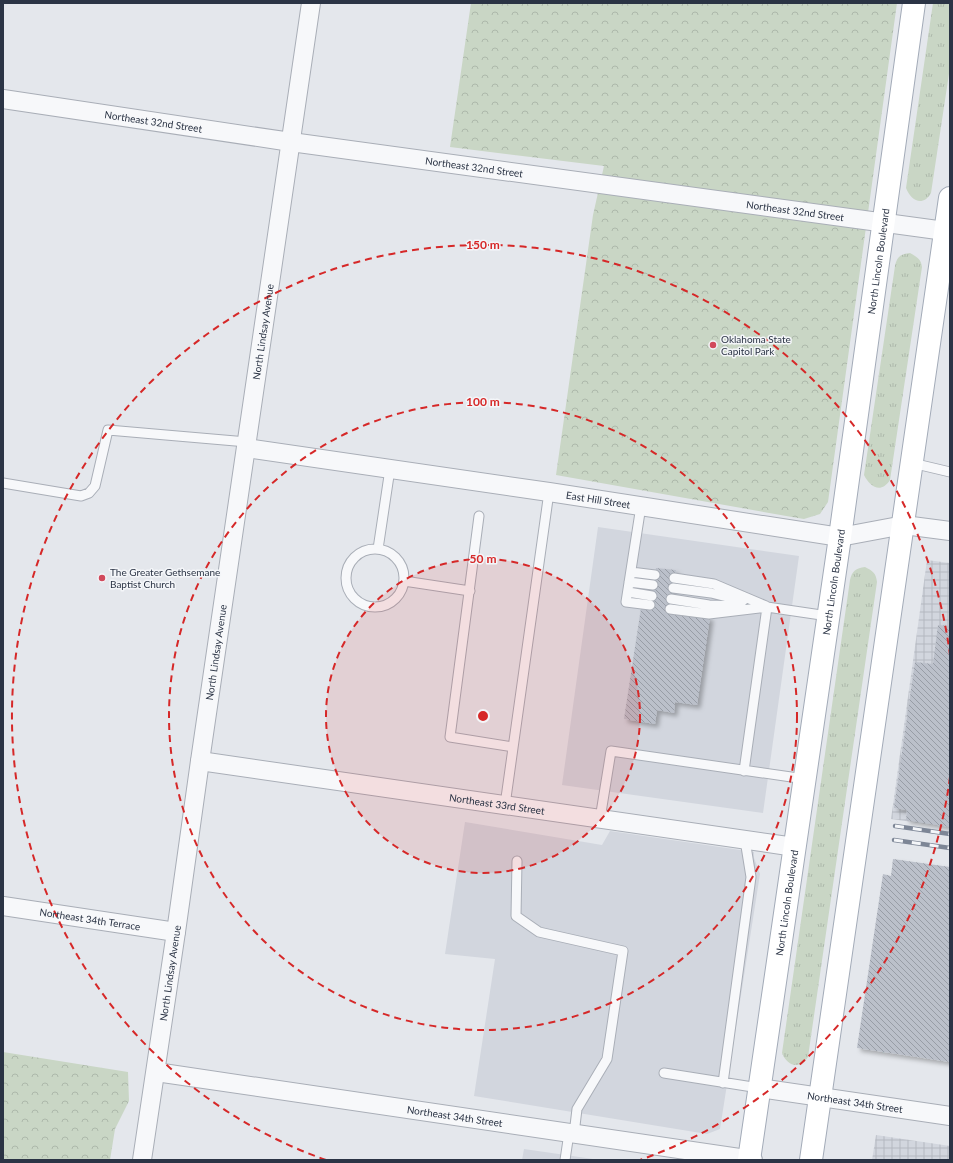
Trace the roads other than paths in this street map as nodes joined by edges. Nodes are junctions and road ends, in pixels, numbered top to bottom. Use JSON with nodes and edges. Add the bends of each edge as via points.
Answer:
{"nodes":[{"id":1,"x":311,"y":3,"type":"edge"},
{"id":2,"x":914,"y":3,"type":"edge"},
{"id":3,"x":3,"y":99,"type":"edge"},
{"id":4,"x":291,"y":142,"type":"junction"},
{"id":5,"x":950,"y":198,"type":"edge"},
{"id":6,"x":883,"y":222,"type":"junction"},
{"id":7,"x":945,"y":231,"type":"junction"},
{"id":8,"x":246,"y":445,"type":"junction"},
{"id":9,"x":912,"y":463,"type":"junction"},
{"id":10,"x":390,"y":469,"type":"junction"},
{"id":11,"x":950,"y":472,"type":"edge"},
{"id":12,"x":3,"y":483,"type":"edge"},
{"id":13,"x":549,"y":492,"type":"junction"},
{"id":14,"x":641,"y":506,"type":"junction"},
{"id":15,"x":479,"y":516,"type":"dead end"},
{"id":16,"x":904,"y":525,"type":"junction"},
{"id":17,"x":950,"y":531,"type":"edge"},
{"id":18,"x":840,"y":537,"type":"junction"},
{"id":19,"x":378,"y":549,"type":"junction"},
{"id":20,"x":631,"y":572,"type":"junction"},
{"id":21,"x":655,"y":575,"type":"dead end"},
{"id":22,"x":674,"y":578,"type":"dead end"},
{"id":23,"x":404,"y":581,"type":"junction"},
{"id":24,"x":629,"y":582,"type":"junction"},
{"id":25,"x":653,"y":585,"type":"dead end"},
{"id":26,"x":673,"y":588,"type":"dead end"},
{"id":27,"x":470,"y":591,"type":"junction"},
{"id":28,"x":671,"y":599,"type":"dead end"},
{"id":29,"x":651,"y":601,"type":"dead end"},
{"id":30,"x":767,"y":607,"type":"junction"},
{"id":31,"x":670,"y":609,"type":"dead end"},
{"id":32,"x":828,"y":616,"type":"junction"},
{"id":33,"x":513,"y":747,"type":"junction"},
{"id":34,"x":200,"y":761,"type":"junction"},
{"id":35,"x":744,"y":771,"type":"junction"},
{"id":36,"x":805,"y":779,"type":"junction"},
{"id":37,"x":505,"y":805,"type":"junction"},
{"id":38,"x":600,"y":819,"type":"junction"},
{"id":39,"x":745,"y":840,"type":"junction"},
{"id":40,"x":795,"y":847,"type":"junction"},
{"id":41,"x":517,"y":861,"type":"dead end"},
{"id":42,"x":3,"y":906,"type":"edge"},
{"id":43,"x":176,"y":932,"type":"junction"},
{"id":44,"x":156,"y":1072,"type":"junction"},
{"id":45,"x":664,"y":1073,"type":"dead end"},
{"id":46,"x":723,"y":1083,"type":"junction"},
{"id":47,"x":759,"y":1088,"type":"junction"},
{"id":48,"x":820,"y":1097,"type":"junction"},
{"id":49,"x":950,"y":1116,"type":"edge"},
{"id":50,"x":572,"y":1133,"type":"junction"},
{"id":51,"x":142,"y":1160,"type":"edge"},
{"id":52,"x":565,"y":1160,"type":"edge"},
{"id":53,"x":749,"y":1160,"type":"edge"},
{"id":54,"x":753,"y":1160,"type":"edge"},
{"id":55,"x":811,"y":1160,"type":"edge"}],
"edges":[{"from":1,"to":4,"type":"street","name":"North Lindsay Avenue"},
{"from":2,"to":6,"type":"main road","name":"North Lincoln Boulevard"},
{"from":3,"to":4,"type":"street","name":"Northeast 32nd Street"},
{"from":4,"to":6,"type":"street","name":"Northeast 32nd Street"},
{"from":4,"to":8,"type":"street","name":"North Lindsay Avenue"},
{"from":5,"to":7,"type":"main road"},
{"from":6,"to":7,"type":"street","name":"Northeast 32nd Street"},
{"from":6,"to":18,"type":"main road","name":"North Lincoln Boulevard"},
{"from":7,"to":9,"type":"main road"},
{"from":8,"to":10,"type":"street","name":"East Hill Street"},
{"from":8,"to":12,"type":"lane","via":[[108,430],[96,486],[89,493],[81,496]]},
{"from":8,"to":34,"type":"street","name":"North Lindsay Avenue"},
{"from":9,"to":11,"type":"lane"},
{"from":9,"to":16,"type":"main road"},
{"from":10,"to":13,"type":"street","name":"East Hill Street"},
{"from":10,"to":19,"type":"lane"},
{"from":13,"to":14,"type":"street","name":"East Hill Street"},
{"from":13,"to":33,"type":"lane"},
{"from":14,"to":18,"type":"street","name":"East Hill Street"},
{"from":14,"to":20,"type":"lane"},
{"from":15,"to":27,"type":"lane"},
{"from":16,"to":17,"type":"street","name":"East Hill Street"},
{"from":16,"to":18,"type":"street","name":"East Hill Street"},
{"from":16,"to":48,"type":"main road"},
{"from":18,"to":32,"type":"main road","name":"North Lincoln Boulevard"},
{"from":19,"to":23,"type":"lane","via":[[396,558],[402,566]]},
{"from":19,"to":23,"type":"lane","via":[[362,552],[349,564],[346,582],[353,598],[369,607],[387,605],[401,593]]},
{"from":20,"to":21,"type":"lane"},
{"from":20,"to":24,"type":"lane"},
{"from":22,"to":30,"type":"lane","via":[[714,584]]},
{"from":23,"to":27,"type":"lane"},
{"from":24,"to":25,"type":"lane"},
{"from":24,"to":29,"type":"lane","via":[[626,602]]},
{"from":26,"to":30,"type":"lane","via":[[711,593]]},
{"from":27,"to":33,"type":"lane","via":[[450,737]]},
{"from":28,"to":30,"type":"lane","via":[[710,605]]},
{"from":30,"to":31,"type":"lane","via":[[709,614]]},
{"from":30,"to":32,"type":"lane"},
{"from":30,"to":35,"type":"lane"},
{"from":32,"to":36,"type":"main road","name":"North Lincoln Boulevard"},
{"from":33,"to":37,"type":"lane"},
{"from":34,"to":37,"type":"street","name":"Northeast 33rd Street"},
{"from":34,"to":43,"type":"street","name":"North Lindsay Avenue"},
{"from":35,"to":36,"type":"lane"},
{"from":35,"to":38,"type":"lane","via":[[611,751]]},
{"from":36,"to":40,"type":"main road","name":"North Lincoln Boulevard"},
{"from":37,"to":38,"type":"street","name":"Northeast 33rd Street"},
{"from":38,"to":39,"type":"street","name":"Northeast 33rd Street"},
{"from":39,"to":40,"type":"street","name":"Northeast 33rd Street"},
{"from":39,"to":46,"type":"lane","via":[[751,877]]},
{"from":40,"to":47,"type":"main road","name":"North Lincoln Boulevard"},
{"from":41,"to":50,"type":"lane","via":[[516,916],[539,932],[623,952],[607,1058],[577,1109]]},
{"from":42,"to":43,"type":"street","name":"Northeast 34th Terrace"},
{"from":43,"to":44,"type":"street","name":"North Lindsay Avenue"},
{"from":44,"to":50,"type":"street","name":"Northeast 34th Street"},
{"from":44,"to":51,"type":"street","name":"North Lindsay Avenue"},
{"from":45,"to":46,"type":"lane"},
{"from":46,"to":47,"type":"lane"},
{"from":47,"to":48,"type":"street","name":"Northeast 34th Street"},
{"from":47,"to":53,"type":"main road","name":"North Lincoln Boulevard"},
{"from":48,"to":49,"type":"street","name":"Northeast 34th Street"},
{"from":48,"to":55,"type":"main road"},
{"from":50,"to":52,"type":"lane"},
{"from":50,"to":53,"type":"street","name":"Northeast 34th Street"},
{"from":53,"to":54,"type":"street","name":"Northeast 34th Street"}]}
